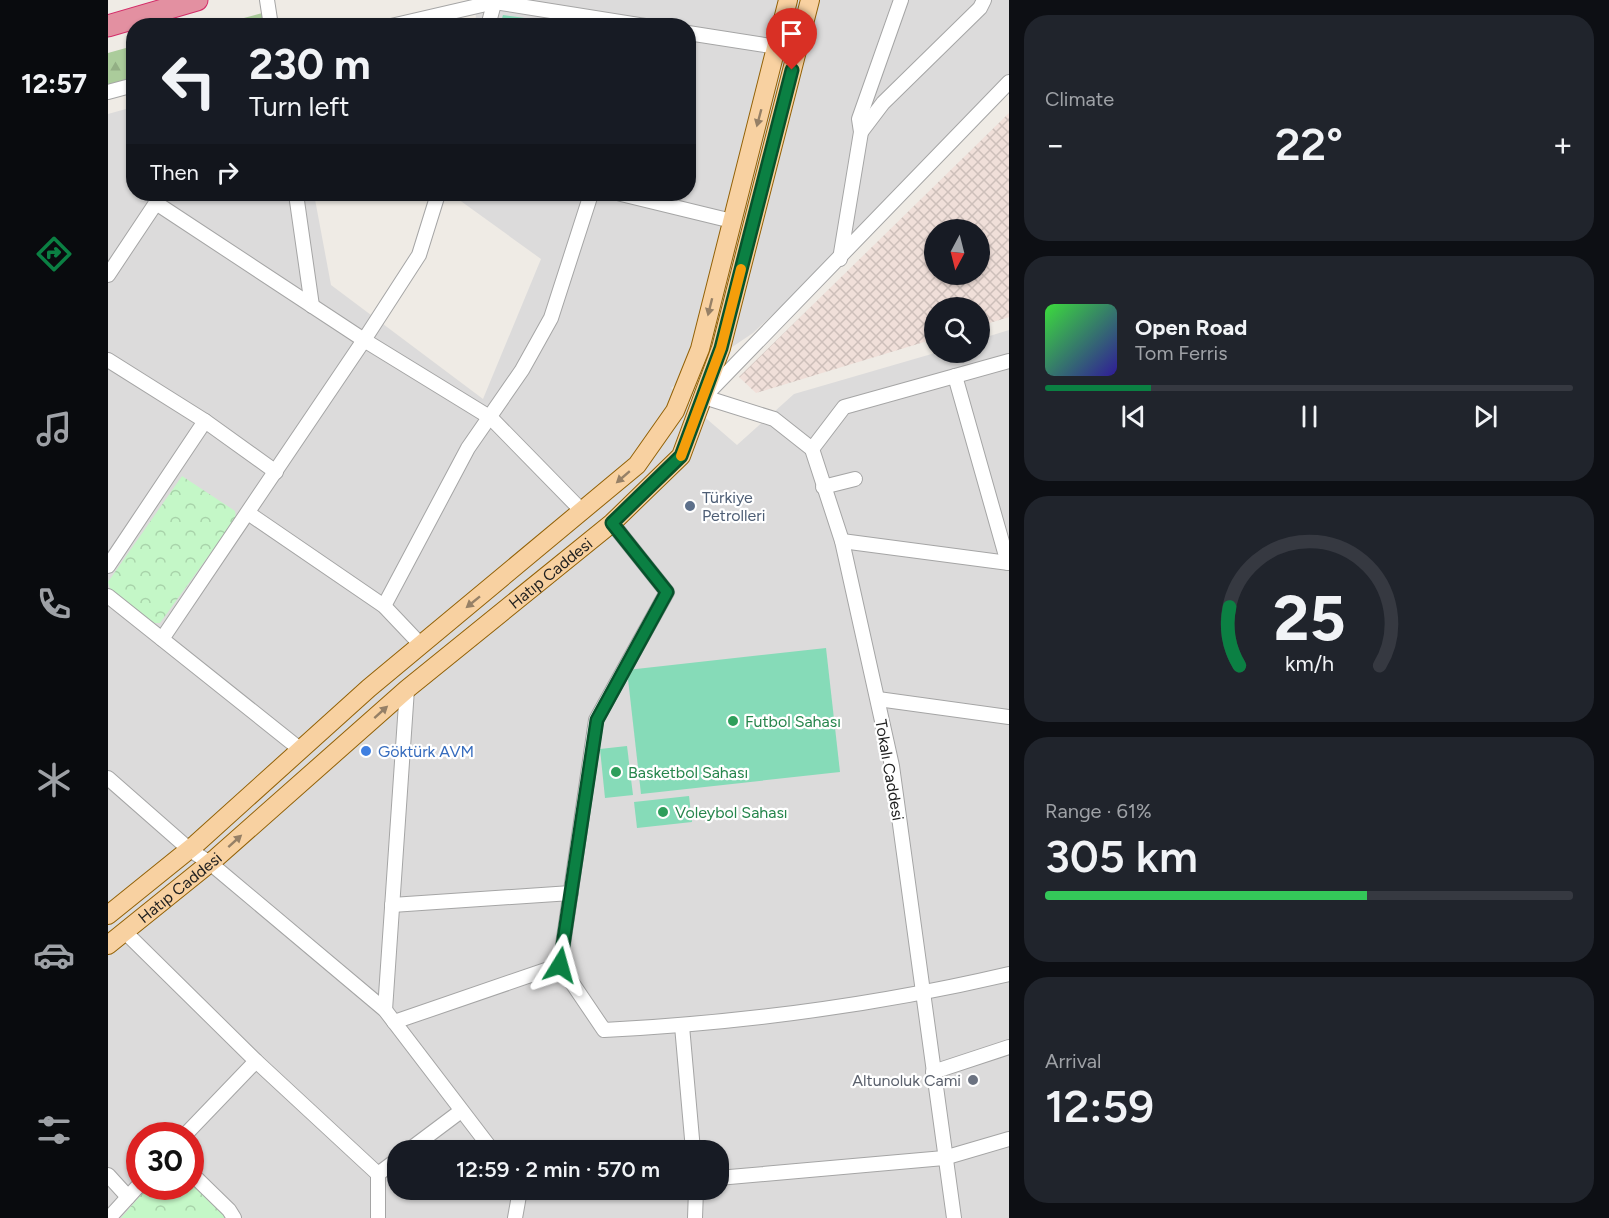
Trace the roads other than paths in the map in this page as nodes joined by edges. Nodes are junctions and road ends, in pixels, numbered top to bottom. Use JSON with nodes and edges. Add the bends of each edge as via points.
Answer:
{"nodes":[{"id":1,"x":197,"y":0,"type":"edge"},
{"id":2,"x":267,"y":0,"type":"edge"},
{"id":3,"x":788,"y":0,"type":"edge"},
{"id":4,"x":810,"y":0,"type":"edge"},
{"id":5,"x":901,"y":0,"type":"edge"},
{"id":6,"x":984,"y":0,"type":"edge"},
{"id":7,"x":495,"y":1,"type":"edge"},
{"id":8,"x":135,"y":18,"type":"edge"},
{"id":9,"x":270,"y":18,"type":"edge"},
{"id":10,"x":424,"y":18,"type":"edge"},
{"id":11,"x":490,"y":18,"type":"edge"},
{"id":12,"x":596,"y":18,"type":"edge"},
{"id":13,"x":126,"y":21,"type":"edge"},
{"id":14,"x":108,"y":26,"type":"edge"},
{"id":15,"x":696,"y":34,"type":"edge"},
{"id":16,"x":777,"y":47,"type":"junction"},
{"id":17,"x":1009,"y":82,"type":"edge"},
{"id":18,"x":126,"y":87,"type":"edge"},
{"id":19,"x":108,"y":92,"type":"edge"},
{"id":20,"x":861,"y":132,"type":"junction"},
{"id":21,"x":153,"y":201,"type":"edge"},
{"id":22,"x":159,"y":201,"type":"edge"},
{"id":23,"x":297,"y":201,"type":"edge"},
{"id":24,"x":436,"y":201,"type":"edge"},
{"id":25,"x":589,"y":201,"type":"edge"},
{"id":26,"x":650,"y":201,"type":"edge"},
{"id":27,"x":732,"y":221,"type":"junction"},
{"id":28,"x":840,"y":259,"type":"junction"},
{"id":29,"x":108,"y":275,"type":"edge"},
{"id":30,"x":312,"y":306,"type":"junction"},
{"id":31,"x":364,"y":340,"type":"junction"},
{"id":32,"x":108,"y":360,"type":"edge"},
{"id":33,"x":1009,"y":361,"type":"edge"},
{"id":34,"x":955,"y":376,"type":"junction"},
{"id":35,"x":685,"y":389,"type":"junction"},
{"id":36,"x":704,"y":397,"type":"junction"},
{"id":37,"x":491,"y":418,"type":"junction"},
{"id":38,"x":205,"y":421,"type":"junction"},
{"id":39,"x":812,"y":449,"type":"junction"},
{"id":40,"x":276,"y":472,"type":"junction"},
{"id":41,"x":855,"y":479,"type":"dead end"},
{"id":42,"x":823,"y":487,"type":"junction"},
{"id":43,"x":583,"y":512,"type":"junction"},
{"id":44,"x":248,"y":513,"type":"junction"},
{"id":45,"x":612,"y":523,"type":"junction"},
{"id":46,"x":842,"y":541,"type":"junction"},
{"id":47,"x":1009,"y":563,"type":"edge"},
{"id":48,"x":108,"y":566,"type":"edge"},
{"id":49,"x":108,"y":596,"type":"edge"},
{"id":50,"x":384,"y":606,"type":"junction"},
{"id":51,"x":162,"y":639,"type":"junction"},
{"id":52,"x":421,"y":645,"type":"junction"},
{"id":53,"x":407,"y":688,"type":"junction"},
{"id":54,"x":878,"y":699,"type":"junction"},
{"id":55,"x":1009,"y":717,"type":"edge"},
{"id":56,"x":300,"y":750,"type":"junction"},
{"id":57,"x":108,"y":777,"type":"edge"},
{"id":58,"x":189,"y":849,"type":"junction"},
{"id":59,"x":210,"y":862,"type":"junction"},
{"id":60,"x":571,"y":893,"type":"junction"},
{"id":61,"x":392,"y":905,"type":"junction"},
{"id":62,"x":108,"y":915,"type":"edge"},
{"id":63,"x":124,"y":932,"type":"junction"},
{"id":64,"x":108,"y":945,"type":"edge"},
{"id":65,"x":560,"y":965,"type":"junction"},
{"id":66,"x":1009,"y":974,"type":"edge"},
{"id":67,"x":922,"y":994,"type":"junction"},
{"id":68,"x":384,"y":1010,"type":"junction"},
{"id":69,"x":394,"y":1022,"type":"junction"},
{"id":70,"x":682,"y":1026,"type":"junction"},
{"id":71,"x":1009,"y":1047,"type":"edge"},
{"id":72,"x":256,"y":1061,"type":"junction"},
{"id":73,"x":933,"y":1072,"type":"junction"},
{"id":74,"x":461,"y":1111,"type":"junction"},
{"id":75,"x":197,"y":1122,"type":"edge"},
{"id":76,"x":1009,"y":1139,"type":"edge"},
{"id":77,"x":422,"y":1140,"type":"edge"},
{"id":78,"x":484,"y":1140,"type":"edge"},
{"id":79,"x":692,"y":1140,"type":"edge"},
{"id":80,"x":944,"y":1158,"type":"junction"},
{"id":81,"x":387,"y":1167,"type":"edge"},
{"id":82,"x":378,"y":1174,"type":"junction"},
{"id":83,"x":108,"y":1175,"type":"edge"},
{"id":84,"x":729,"y":1177,"type":"edge"},
{"id":85,"x":204,"y":1186,"type":"edge"},
{"id":86,"x":126,"y":1195,"type":"edge"},
{"id":87,"x":126,"y":1199,"type":"edge"},
{"id":88,"x":518,"y":1200,"type":"edge"},
{"id":89,"x":695,"y":1200,"type":"edge"},
{"id":90,"x":109,"y":1218,"type":"edge"},
{"id":91,"x":234,"y":1218,"type":"edge"},
{"id":92,"x":378,"y":1218,"type":"edge"},
{"id":93,"x":515,"y":1218,"type":"edge"},
{"id":94,"x":694,"y":1218,"type":"edge"},
{"id":95,"x":954,"y":1218,"type":"edge"}],
"edges":[{"from":1,"to":8,"type":"highway"},
{"from":2,"to":9,"type":"street"},
{"from":3,"to":16,"type":"main road","name":"Hatıp Caddesi"},
{"from":4,"to":36,"type":"main road","name":"Hatıp Caddesi","via":[[721,348]]},
{"from":5,"to":20,"type":"street","via":[[868,89],[860,119]]},
{"from":6,"to":20,"type":"street","via":[[883,103]]},
{"from":7,"to":10,"type":"street"},
{"from":7,"to":11,"type":"street"},
{"from":7,"to":12,"type":"street"},
{"from":13,"to":14,"type":"highway"},
{"from":15,"to":16,"type":"street"},
{"from":16,"to":27,"type":"main road","name":"Hatıp Caddesi","one_way":true},
{"from":17,"to":28,"type":"street"},
{"from":18,"to":19,"type":"street"},
{"from":20,"to":28,"type":"street"},
{"from":21,"to":29,"type":"street"},
{"from":22,"to":30,"type":"street"},
{"from":23,"to":30,"type":"street"},
{"from":24,"to":31,"type":"street","via":[[419,255]]},
{"from":25,"to":37,"type":"street","via":[[550,318]]},
{"from":26,"to":27,"type":"street"},
{"from":27,"to":35,"type":"main road","name":"Hatıp Caddesi","one_way":true,"via":[[700,349]]},
{"from":28,"to":36,"type":"street"},
{"from":30,"to":31,"type":"street"},
{"from":31,"to":37,"type":"street"},
{"from":31,"to":40,"type":"street"},
{"from":32,"to":38,"type":"street"},
{"from":33,"to":34,"type":"street"},
{"from":34,"to":39,"type":"street","via":[[844,407]]},
{"from":34,"to":47,"type":"street"},
{"from":35,"to":36,"type":"main road"},
{"from":35,"to":43,"type":"main road","name":"Hatıp Caddesi","one_way":true,"via":[[675,411],[637,465]]},
{"from":36,"to":39,"type":"street","via":[[774,419]]},
{"from":36,"to":45,"type":"main road","name":"Hatıp Caddesi","via":[[681,456]]},
{"from":37,"to":43,"type":"street"},
{"from":37,"to":50,"type":"street","via":[[468,448]]},
{"from":38,"to":40,"type":"street"},
{"from":38,"to":48,"type":"street"},
{"from":39,"to":42,"type":"street","name":"Tokalı Caddesi"},
{"from":40,"to":44,"type":"street"},
{"from":41,"to":42,"type":"street"},
{"from":42,"to":46,"type":"street","name":"Tokalı Caddesi"},
{"from":43,"to":52,"type":"main road","name":"Hatıp Caddesi","one_way":true},
{"from":44,"to":50,"type":"street"},
{"from":44,"to":51,"type":"street"},
{"from":45,"to":53,"type":"main road","name":"Hatıp Caddesi"},
{"from":45,"to":60,"type":"street","via":[[667,592],[597,720]]},
{"from":46,"to":47,"type":"street"},
{"from":46,"to":54,"type":"street","name":"Tokalı Caddesi"},
{"from":49,"to":51,"type":"street"},
{"from":50,"to":52,"type":"street"},
{"from":51,"to":56,"type":"street"},
{"from":52,"to":56,"type":"main road","name":"Hatıp Caddesi"},
{"from":59,"to":53,"type":"main road","name":"Hatıp Caddesi","one_way":true},
{"from":53,"to":61,"type":"street"},
{"from":54,"to":55,"type":"street"},
{"from":54,"to":67,"type":"street","name":"Tokalı Caddesi","via":[[892,766]]},
{"from":56,"to":58,"type":"main road","name":"Hatıp Caddesi"},
{"from":57,"to":58,"type":"street"},
{"from":58,"to":59,"type":"street"},
{"from":58,"to":62,"type":"main road","name":"Hatıp Caddesi"},
{"from":59,"to":63,"type":"main road","name":"Hatıp Caddesi"},
{"from":59,"to":68,"type":"street"},
{"from":60,"to":61,"type":"street"},
{"from":60,"to":65,"type":"street"},
{"from":61,"to":68,"type":"street"},
{"from":63,"to":64,"type":"main road","name":"Hatıp Caddesi"},
{"from":63,"to":72,"type":"street"},
{"from":65,"to":69,"type":"street"},
{"from":65,"to":70,"type":"street","via":[[604,1030]]},
{"from":66,"to":67,"type":"street"},
{"from":67,"to":70,"type":"street"},
{"from":67,"to":73,"type":"street","name":"Tokalı Caddesi"},
{"from":68,"to":69,"type":"street"},
{"from":69,"to":74,"type":"street"},
{"from":70,"to":79,"type":"street"},
{"from":71,"to":73,"type":"street"},
{"from":72,"to":75,"type":"street"},
{"from":72,"to":82,"type":"street"},
{"from":73,"to":80,"type":"street","name":"Tokalı Caddesi"},
{"from":74,"to":77,"type":"street"},
{"from":74,"to":78,"type":"street"},
{"from":76,"to":80,"type":"street"},
{"from":80,"to":84,"type":"street"},
{"from":80,"to":95,"type":"street","name":"Tokalı Caddesi"},
{"from":81,"to":82,"type":"street"},
{"from":82,"to":92,"type":"street"},
{"from":83,"to":86,"type":"street"},
{"from":85,"to":91,"type":"street"},
{"from":87,"to":90,"type":"street"},
{"from":88,"to":93,"type":"street"},
{"from":89,"to":94,"type":"street"}]}
